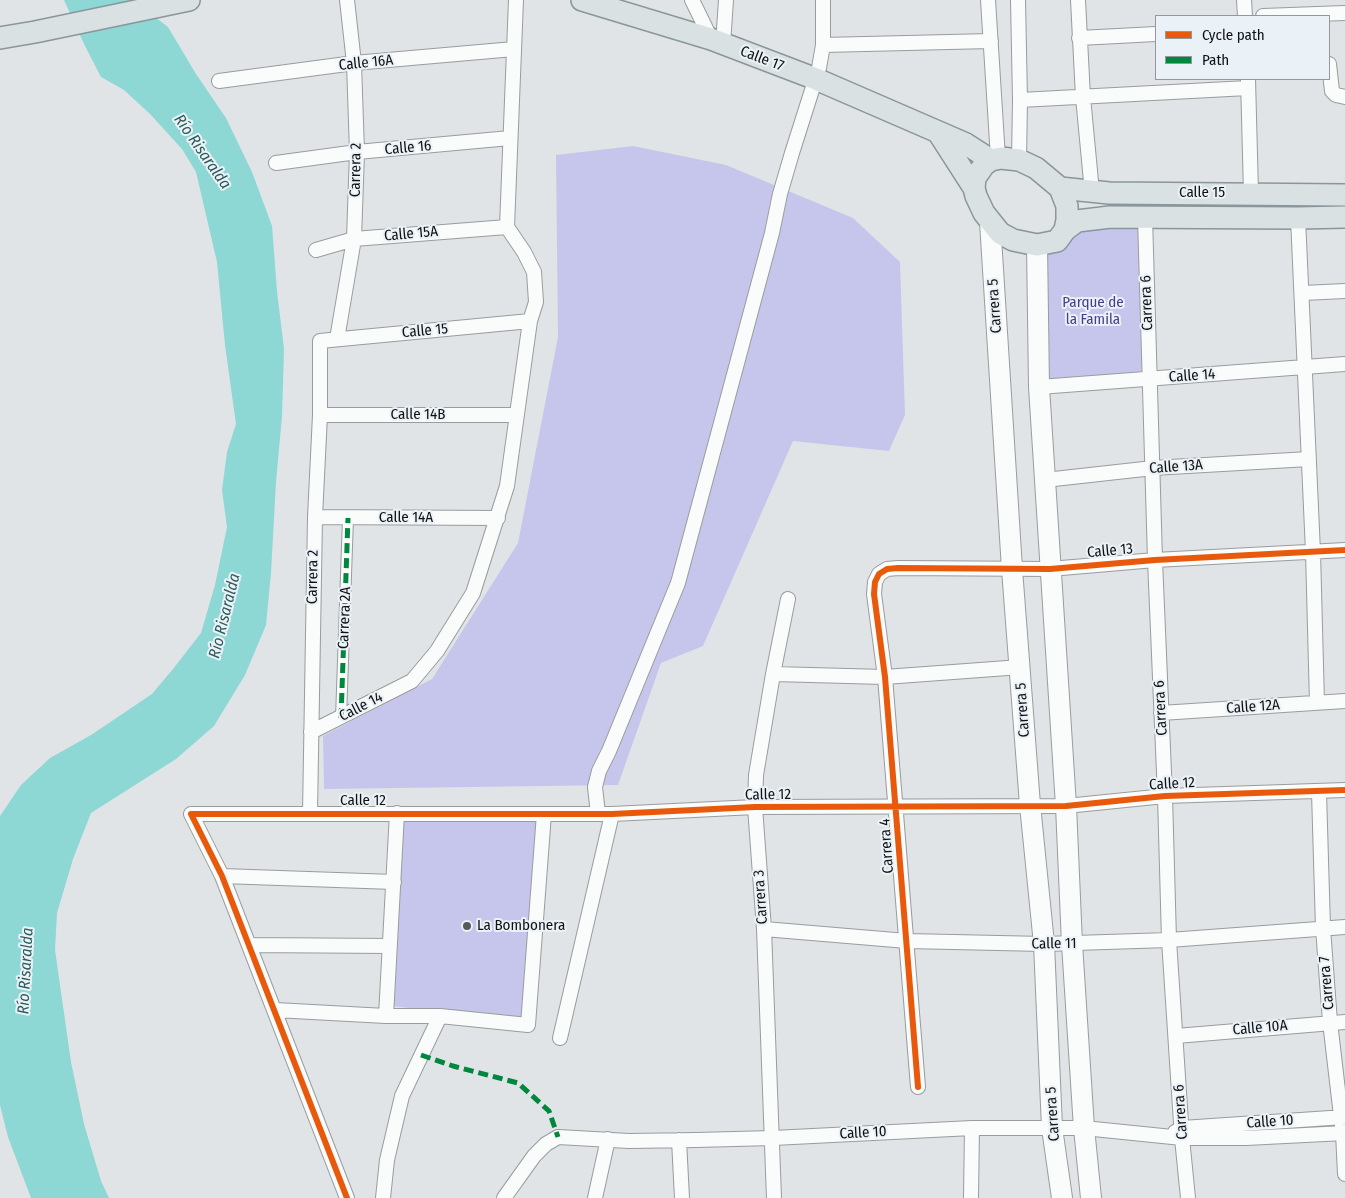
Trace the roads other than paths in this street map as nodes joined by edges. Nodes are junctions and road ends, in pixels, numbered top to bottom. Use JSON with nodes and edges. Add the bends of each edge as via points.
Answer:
{"nodes":[{"id":1,"x":189,"y":0,"type":"edge"},
{"id":2,"x":347,"y":0,"type":"edge"},
{"id":3,"x":516,"y":0,"type":"edge"},
{"id":4,"x":582,"y":0,"type":"edge"},
{"id":5,"x":692,"y":0,"type":"edge"},
{"id":6,"x":726,"y":0,"type":"edge"},
{"id":7,"x":827,"y":0,"type":"edge"},
{"id":8,"x":988,"y":0,"type":"edge"},
{"id":9,"x":1018,"y":0,"type":"edge"},
{"id":10,"x":1078,"y":0,"type":"edge"},
{"id":11,"x":1244,"y":0,"type":"edge"},
{"id":12,"x":1345,"y":13,"type":"edge"},
{"id":13,"x":1245,"y":15,"type":"edge"},
{"id":14,"x":1323,"y":15,"type":"edge"},
{"id":15,"x":1155,"y":34,"type":"edge"},
{"id":16,"x":0,"y":38,"type":"edge"},
{"id":17,"x":1079,"y":38,"type":"junction"},
{"id":18,"x":717,"y":41,"type":"junction"},
{"id":19,"x":991,"y":41,"type":"junction"},
{"id":20,"x":823,"y":45,"type":"junction"},
{"id":21,"x":514,"y":49,"type":"junction"},
{"id":22,"x":354,"y":64,"type":"junction"},
{"id":23,"x":1330,"y":73,"type":"edge"},
{"id":24,"x":816,"y":79,"type":"junction"},
{"id":25,"x":219,"y":82,"type":"dead end"},
{"id":26,"x":1248,"y":83,"type":"edge"},
{"id":27,"x":1084,"y":97,"type":"junction"},
{"id":28,"x":1345,"y":97,"type":"edge"},
{"id":29,"x":1020,"y":100,"type":"junction"},
{"id":30,"x":937,"y":132,"type":"junction"},
{"id":31,"x":510,"y":138,"type":"junction"},
{"id":32,"x":358,"y":152,"type":"junction"},
{"id":33,"x":994,"y":159,"type":"junction"},
{"id":34,"x":1019,"y":160,"type":"junction"},
{"id":35,"x":276,"y":163,"type":"dead end"},
{"id":36,"x":974,"y":188,"type":"junction"},
{"id":37,"x":1060,"y":188,"type":"junction"},
{"id":38,"x":1092,"y":192,"type":"junction"},
{"id":39,"x":1251,"y":193,"type":"junction"},
{"id":40,"x":1345,"y":196,"type":"edge"},
{"id":41,"x":1145,"y":217,"type":"junction"},
{"id":42,"x":1345,"y":217,"type":"edge"},
{"id":43,"x":1298,"y":218,"type":"junction"},
{"id":44,"x":990,"y":222,"type":"junction"},
{"id":45,"x":507,"y":227,"type":"junction"},
{"id":46,"x":1065,"y":230,"type":"junction"},
{"id":47,"x":354,"y":239,"type":"junction"},
{"id":48,"x":1037,"y":245,"type":"junction"},
{"id":49,"x":316,"y":250,"type":"dead end"},
{"id":50,"x":1345,"y":291,"type":"edge"},
{"id":51,"x":1303,"y":293,"type":"junction"},
{"id":52,"x":530,"y":321,"type":"junction"},
{"id":53,"x":337,"y":339,"type":"junction"},
{"id":54,"x":320,"y":341,"type":"joint"},
{"id":55,"x":1345,"y":364,"type":"edge"},
{"id":56,"x":1305,"y":368,"type":"junction"},
{"id":57,"x":1149,"y":380,"type":"junction"},
{"id":58,"x":1039,"y":386,"type":"junction"},
{"id":59,"x":320,"y":415,"type":"junction"},
{"id":60,"x":516,"y":415,"type":"junction"},
{"id":61,"x":1309,"y":459,"type":"junction"},
{"id":62,"x":1152,"y":468,"type":"junction"},
{"id":63,"x":1045,"y":480,"type":"junction"},
{"id":64,"x":314,"y":517,"type":"junction"},
{"id":65,"x":348,"y":518,"type":"junction"},
{"id":66,"x":498,"y":518,"type":"junction"},
{"id":67,"x":1345,"y":550,"type":"edge"},
{"id":68,"x":1313,"y":552,"type":"junction"},
{"id":69,"x":1155,"y":560,"type":"junction"},
{"id":70,"x":1012,"y":569,"type":"junction"},
{"id":71,"x":1050,"y":569,"type":"junction"},
{"id":72,"x":879,"y":574,"type":"joint"},
{"id":73,"x":788,"y":599,"type":"dead end"},
{"id":74,"x":1021,"y":667,"type":"junction"},
{"id":75,"x":773,"y":674,"type":"junction"},
{"id":76,"x":885,"y":677,"type":"junction"},
{"id":77,"x":1345,"y":701,"type":"edge"},
{"id":78,"x":1317,"y":703,"type":"junction"},
{"id":79,"x":1161,"y":713,"type":"junction"},
{"id":80,"x":342,"y":718,"type":"junction"},
{"id":81,"x":311,"y":732,"type":"junction"},
{"id":82,"x":1345,"y":790,"type":"edge"},
{"id":83,"x":1319,"y":792,"type":"junction"},
{"id":84,"x":1165,"y":796,"type":"junction"},
{"id":85,"x":1030,"y":805,"type":"junction"},
{"id":86,"x":1066,"y":806,"type":"junction"},
{"id":87,"x":755,"y":807,"type":"junction"},
{"id":88,"x":896,"y":807,"type":"junction"},
{"id":89,"x":310,"y":813,"type":"junction"},
{"id":90,"x":397,"y":813,"type":"junction"},
{"id":91,"x":544,"y":814,"type":"junction"},
{"id":92,"x":605,"y":814,"type":"junction"},
{"id":93,"x":222,"y":876,"type":"junction"},
{"id":94,"x":394,"y":882,"type":"junction"},
{"id":95,"x":1345,"y":927,"type":"edge"},
{"id":96,"x":1322,"y":928,"type":"junction"},
{"id":97,"x":764,"y":929,"type":"junction"},
{"id":98,"x":1170,"y":940,"type":"junction"},
{"id":99,"x":907,"y":941,"type":"junction"},
{"id":100,"x":1044,"y":944,"type":"junction"},
{"id":101,"x":1072,"y":944,"type":"junction"},
{"id":102,"x":250,"y":945,"type":"junction"},
{"id":103,"x":390,"y":946,"type":"junction"},
{"id":104,"x":275,"y":1010,"type":"junction"},
{"id":105,"x":386,"y":1016,"type":"junction"},
{"id":106,"x":440,"y":1016,"type":"junction"},
{"id":107,"x":1330,"y":1022,"type":"junction"},
{"id":108,"x":1345,"y":1022,"type":"edge"},
{"id":109,"x":1176,"y":1036,"type":"junction"},
{"id":110,"x":560,"y":1038,"type":"dead end"},
{"id":111,"x":918,"y":1087,"type":"dead end"},
{"id":112,"x":1343,"y":1117,"type":"edge"},
{"id":113,"x":972,"y":1128,"type":"junction"},
{"id":114,"x":1052,"y":1128,"type":"junction"},
{"id":115,"x":1084,"y":1128,"type":"junction"},
{"id":116,"x":1182,"y":1133,"type":"junction"},
{"id":117,"x":1344,"y":1133,"type":"edge"},
{"id":118,"x":773,"y":1138,"type":"junction"},
{"id":119,"x":608,"y":1139,"type":"junction"},
{"id":120,"x":679,"y":1140,"type":"junction"},
{"id":121,"x":1345,"y":1174,"type":"edge"},
{"id":122,"x":347,"y":1198,"type":"edge"},
{"id":123,"x":383,"y":1198,"type":"edge"},
{"id":124,"x":504,"y":1198,"type":"edge"},
{"id":125,"x":596,"y":1198,"type":"edge"},
{"id":126,"x":682,"y":1198,"type":"edge"},
{"id":127,"x":774,"y":1198,"type":"edge"},
{"id":128,"x":972,"y":1198,"type":"edge"},
{"id":129,"x":1062,"y":1198,"type":"edge"},
{"id":130,"x":1091,"y":1198,"type":"edge"},
{"id":131,"x":1188,"y":1198,"type":"edge"}],
"edges":[{"from":1,"to":16,"type":"main road"},
{"from":2,"to":22,"type":"street","name":"Carrera 2"},
{"from":3,"to":21,"type":"street"},
{"from":4,"to":18,"type":"main road","name":"Calle 17"},
{"from":5,"to":18,"type":"street"},
{"from":6,"to":18,"type":"street"},
{"from":7,"to":20,"type":"street"},
{"from":8,"to":19,"type":"street"},
{"from":9,"to":29,"type":"street"},
{"from":10,"to":17,"type":"street"},
{"from":11,"to":13,"type":"street"},
{"from":12,"to":14,"type":"street"},
{"from":15,"to":17,"type":"street"},
{"from":17,"to":27,"type":"street"},
{"from":18,"to":24,"type":"main road","name":"Calle 17"},
{"from":19,"to":20,"type":"street"},
{"from":19,"to":33,"type":"street"},
{"from":20,"to":24,"type":"street"},
{"from":21,"to":22,"type":"street","name":"Calle 16A"},
{"from":21,"to":31,"type":"street"},
{"from":22,"to":25,"type":"street","name":"Calle 16A"},
{"from":22,"to":32,"type":"street","name":"Carrera 2"},
{"from":23,"to":28,"type":"street","via":[[1332,91],[1336,96]]},
{"from":24,"to":30,"type":"main road","name":"Calle 17"},
{"from":24,"to":92,"type":"street","via":[[785,178],[678,583],[599,771],[595,787]]},
{"from":26,"to":27,"type":"street"},
{"from":26,"to":39,"type":"street"},
{"from":27,"to":29,"type":"street"},
{"from":27,"to":38,"type":"street"},
{"from":29,"to":34,"type":"street"},
{"from":30,"to":33,"type":"main road","name":"Calle 17"},
{"from":30,"to":36,"type":"main road"},
{"from":31,"to":32,"type":"street","name":"Calle 16"},
{"from":31,"to":45,"type":"street"},
{"from":32,"to":35,"type":"street","name":"Calle 16"},
{"from":32,"to":47,"type":"street","name":"Carrera 2"},
{"from":33,"to":34,"type":"main road"},
{"from":33,"to":36,"type":"main road","via":[[979,171]]},
{"from":34,"to":37,"type":"main road","via":[[1036,168]]},
{"from":36,"to":44,"type":"main road"},
{"from":37,"to":38,"type":"main road","name":"Calle 15"},
{"from":37,"to":46,"type":"main road","via":[[1067,206]]},
{"from":38,"to":39,"type":"main road","name":"Calle 15"},
{"from":39,"to":40,"type":"main road","name":"Calle 15"},
{"from":41,"to":43,"type":"main road","name":"Calle 15"},
{"from":41,"to":46,"type":"main road","name":"Calle 15","via":[[1077,221]]},
{"from":41,"to":57,"type":"street","name":"Carrera 6"},
{"from":42,"to":43,"type":"main road","name":"Calle 15"},
{"from":43,"to":51,"type":"street"},
{"from":44,"to":48,"type":"main road","via":[[1013,240]]},
{"from":44,"to":70,"type":"main road","name":"Carrera 5"},
{"from":45,"to":47,"type":"street","name":"Calle 15A"},
{"from":45,"to":52,"type":"street","via":[[534,272],[536,302]]},
{"from":46,"to":48,"type":"main road","via":[[1057,240]]},
{"from":47,"to":49,"type":"street","name":"Calle 15A"},
{"from":47,"to":53,"type":"street","name":"Carrera 2"},
{"from":48,"to":58,"type":"main road","name":"Carrera 5"},
{"from":50,"to":51,"type":"street"},
{"from":51,"to":56,"type":"street"},
{"from":52,"to":53,"type":"street","name":"Calle 15"},
{"from":52,"to":60,"type":"street"},
{"from":53,"to":54,"type":"street","name":"Calle 15"},
{"from":54,"to":59,"type":"street","name":"Carrera 2"},
{"from":55,"to":56,"type":"street","name":"Calle 14"},
{"from":56,"to":57,"type":"street","name":"Calle 14"},
{"from":56,"to":61,"type":"street"},
{"from":57,"to":58,"type":"street","name":"Calle 14"},
{"from":57,"to":62,"type":"street","name":"Carrera 6"},
{"from":58,"to":63,"type":"main road","name":"Carrera 5"},
{"from":59,"to":60,"type":"street","name":"Calle 14B"},
{"from":59,"to":64,"type":"street","name":"Carrera 2"},
{"from":60,"to":66,"type":"street","via":[[507,486]]},
{"from":61,"to":62,"type":"street","name":"Calle 13A"},
{"from":61,"to":68,"type":"street"},
{"from":62,"to":63,"type":"street","name":"Calle 13A"},
{"from":62,"to":69,"type":"street","name":"Carrera 6"},
{"from":63,"to":71,"type":"main road","name":"Carrera 5"},
{"from":64,"to":65,"type":"street","name":"Calle 14A"},
{"from":64,"to":81,"type":"street","name":"Carrera 2"},
{"from":65,"to":66,"type":"street","name":"Calle 14A"},
{"from":65,"to":80,"type":"street","name":"Carrera 2A"},
{"from":66,"to":80,"type":"street","name":"Calle 14","via":[[473,593],[437,651],[412,681]]},
{"from":67,"to":68,"type":"street","name":"Calle 13"},
{"from":68,"to":69,"type":"street","name":"Calle 13"},
{"from":68,"to":78,"type":"street"},
{"from":69,"to":71,"type":"street","name":"Calle 13"},
{"from":69,"to":79,"type":"street","name":"Carrera 6"},
{"from":70,"to":71,"type":"street","name":"Calle 13"},
{"from":70,"to":72,"type":"street","name":"Calle 13","via":[[898,568]]},
{"from":70,"to":74,"type":"main road","name":"Carrera 5"},
{"from":71,"to":86,"type":"main road","name":"Carrera 5"},
{"from":72,"to":76,"type":"street","name":"Carrera 4","via":[[874,594]]},
{"from":73,"to":75,"type":"street","name":"Carrera 3"},
{"from":74,"to":76,"type":"street"},
{"from":74,"to":85,"type":"main road","name":"Carrera 5"},
{"from":75,"to":76,"type":"street"},
{"from":75,"to":87,"type":"street","name":"Carrera 3","via":[[756,775]]},
{"from":76,"to":88,"type":"street","name":"Carrera 4"},
{"from":77,"to":78,"type":"street","name":"Calle 12A"},
{"from":78,"to":79,"type":"street","name":"Calle 12A"},
{"from":79,"to":84,"type":"street","name":"Carrera 6"},
{"from":80,"to":81,"type":"street","name":"Calle 14"},
{"from":81,"to":89,"type":"street","name":"Carrera 2"},
{"from":82,"to":83,"type":"street","name":"Calle 12"},
{"from":83,"to":84,"type":"street","name":"Calle 12"},
{"from":83,"to":96,"type":"street","name":"Carrera 7"},
{"from":84,"to":86,"type":"street","name":"Calle 12"},
{"from":84,"to":98,"type":"street","name":"Carrera 6"},
{"from":85,"to":86,"type":"street","name":"Calle 12"},
{"from":85,"to":88,"type":"street","name":"Calle 12"},
{"from":85,"to":100,"type":"main road","name":"Carrera 5"},
{"from":86,"to":101,"type":"main road","name":"Carrera 5"},
{"from":87,"to":88,"type":"street","name":"Calle 12"},
{"from":87,"to":92,"type":"street","name":"Calle 12"},
{"from":87,"to":97,"type":"street","name":"Carrera 3"},
{"from":88,"to":99,"type":"street","name":"Carrera 4"},
{"from":89,"to":90,"type":"street","name":"Calle 12"},
{"from":89,"to":93,"type":"street","name":"Calle 12","via":[[191,814]]},
{"from":90,"to":91,"type":"street","name":"Calle 12"},
{"from":90,"to":94,"type":"street"},
{"from":91,"to":92,"type":"street","name":"Calle 12"},
{"from":91,"to":106,"type":"street","via":[[528,1025]]},
{"from":92,"to":110,"type":"street"},
{"from":93,"to":94,"type":"street"},
{"from":93,"to":102,"type":"street"},
{"from":94,"to":103,"type":"street"},
{"from":95,"to":96,"type":"street","name":"Calle 11"},
{"from":96,"to":98,"type":"street","name":"Calle 11"},
{"from":96,"to":107,"type":"street","name":"Carrera 7"},
{"from":97,"to":99,"type":"street","name":"Calle 11"},
{"from":97,"to":118,"type":"street","name":"Carrera 3"},
{"from":98,"to":101,"type":"street","name":"Calle 11"},
{"from":98,"to":109,"type":"street","name":"Carrera 6"},
{"from":99,"to":100,"type":"street","name":"Calle 11"},
{"from":99,"to":111,"type":"street","name":"Carrera 4"},
{"from":100,"to":101,"type":"street","name":"Calle 11"},
{"from":100,"to":114,"type":"main road","name":"Carrera 5"},
{"from":101,"to":115,"type":"main road","name":"Carrera 5"},
{"from":102,"to":103,"type":"street"},
{"from":102,"to":104,"type":"street"},
{"from":103,"to":105,"type":"street"},
{"from":104,"to":105,"type":"street"},
{"from":104,"to":122,"type":"street"},
{"from":105,"to":106,"type":"street"},
{"from":106,"to":123,"type":"street","via":[[402,1096],[387,1160]]},
{"from":107,"to":108,"type":"street","name":"Calle 10A"},
{"from":107,"to":109,"type":"street","name":"Calle 10A"},
{"from":107,"to":112,"type":"street","name":"Carrera 7"},
{"from":109,"to":116,"type":"street","name":"Carrera 6"},
{"from":112,"to":116,"type":"street","name":"Calle 10"},
{"from":112,"to":117,"type":"street","name":"Carrera 7"},
{"from":113,"to":114,"type":"street","name":"Calle 10"},
{"from":113,"to":118,"type":"street","name":"Calle 10"},
{"from":113,"to":128,"type":"street"},
{"from":114,"to":115,"type":"street","name":"Calle 10"},
{"from":114,"to":129,"type":"main road","name":"Carrera 5"},
{"from":115,"to":116,"type":"street","name":"Calle 10","via":[[1167,1136]]},
{"from":115,"to":130,"type":"main road","name":"Carrera 5"},
{"from":116,"to":117,"type":"street","name":"Calle 10","via":[[1246,1138]]},
{"from":116,"to":131,"type":"street","name":"Carrera 6"},
{"from":117,"to":121,"type":"street","name":"Carrera 7"},
{"from":118,"to":120,"type":"street","name":"Calle 10"},
{"from":118,"to":127,"type":"street","name":"Carrera 3"},
{"from":119,"to":120,"type":"street","name":"Calle 10"},
{"from":119,"to":124,"type":"street","name":"Calle 10","via":[[558,1137],[534,1156]]},
{"from":119,"to":125,"type":"street"},
{"from":120,"to":126,"type":"street"}]}
